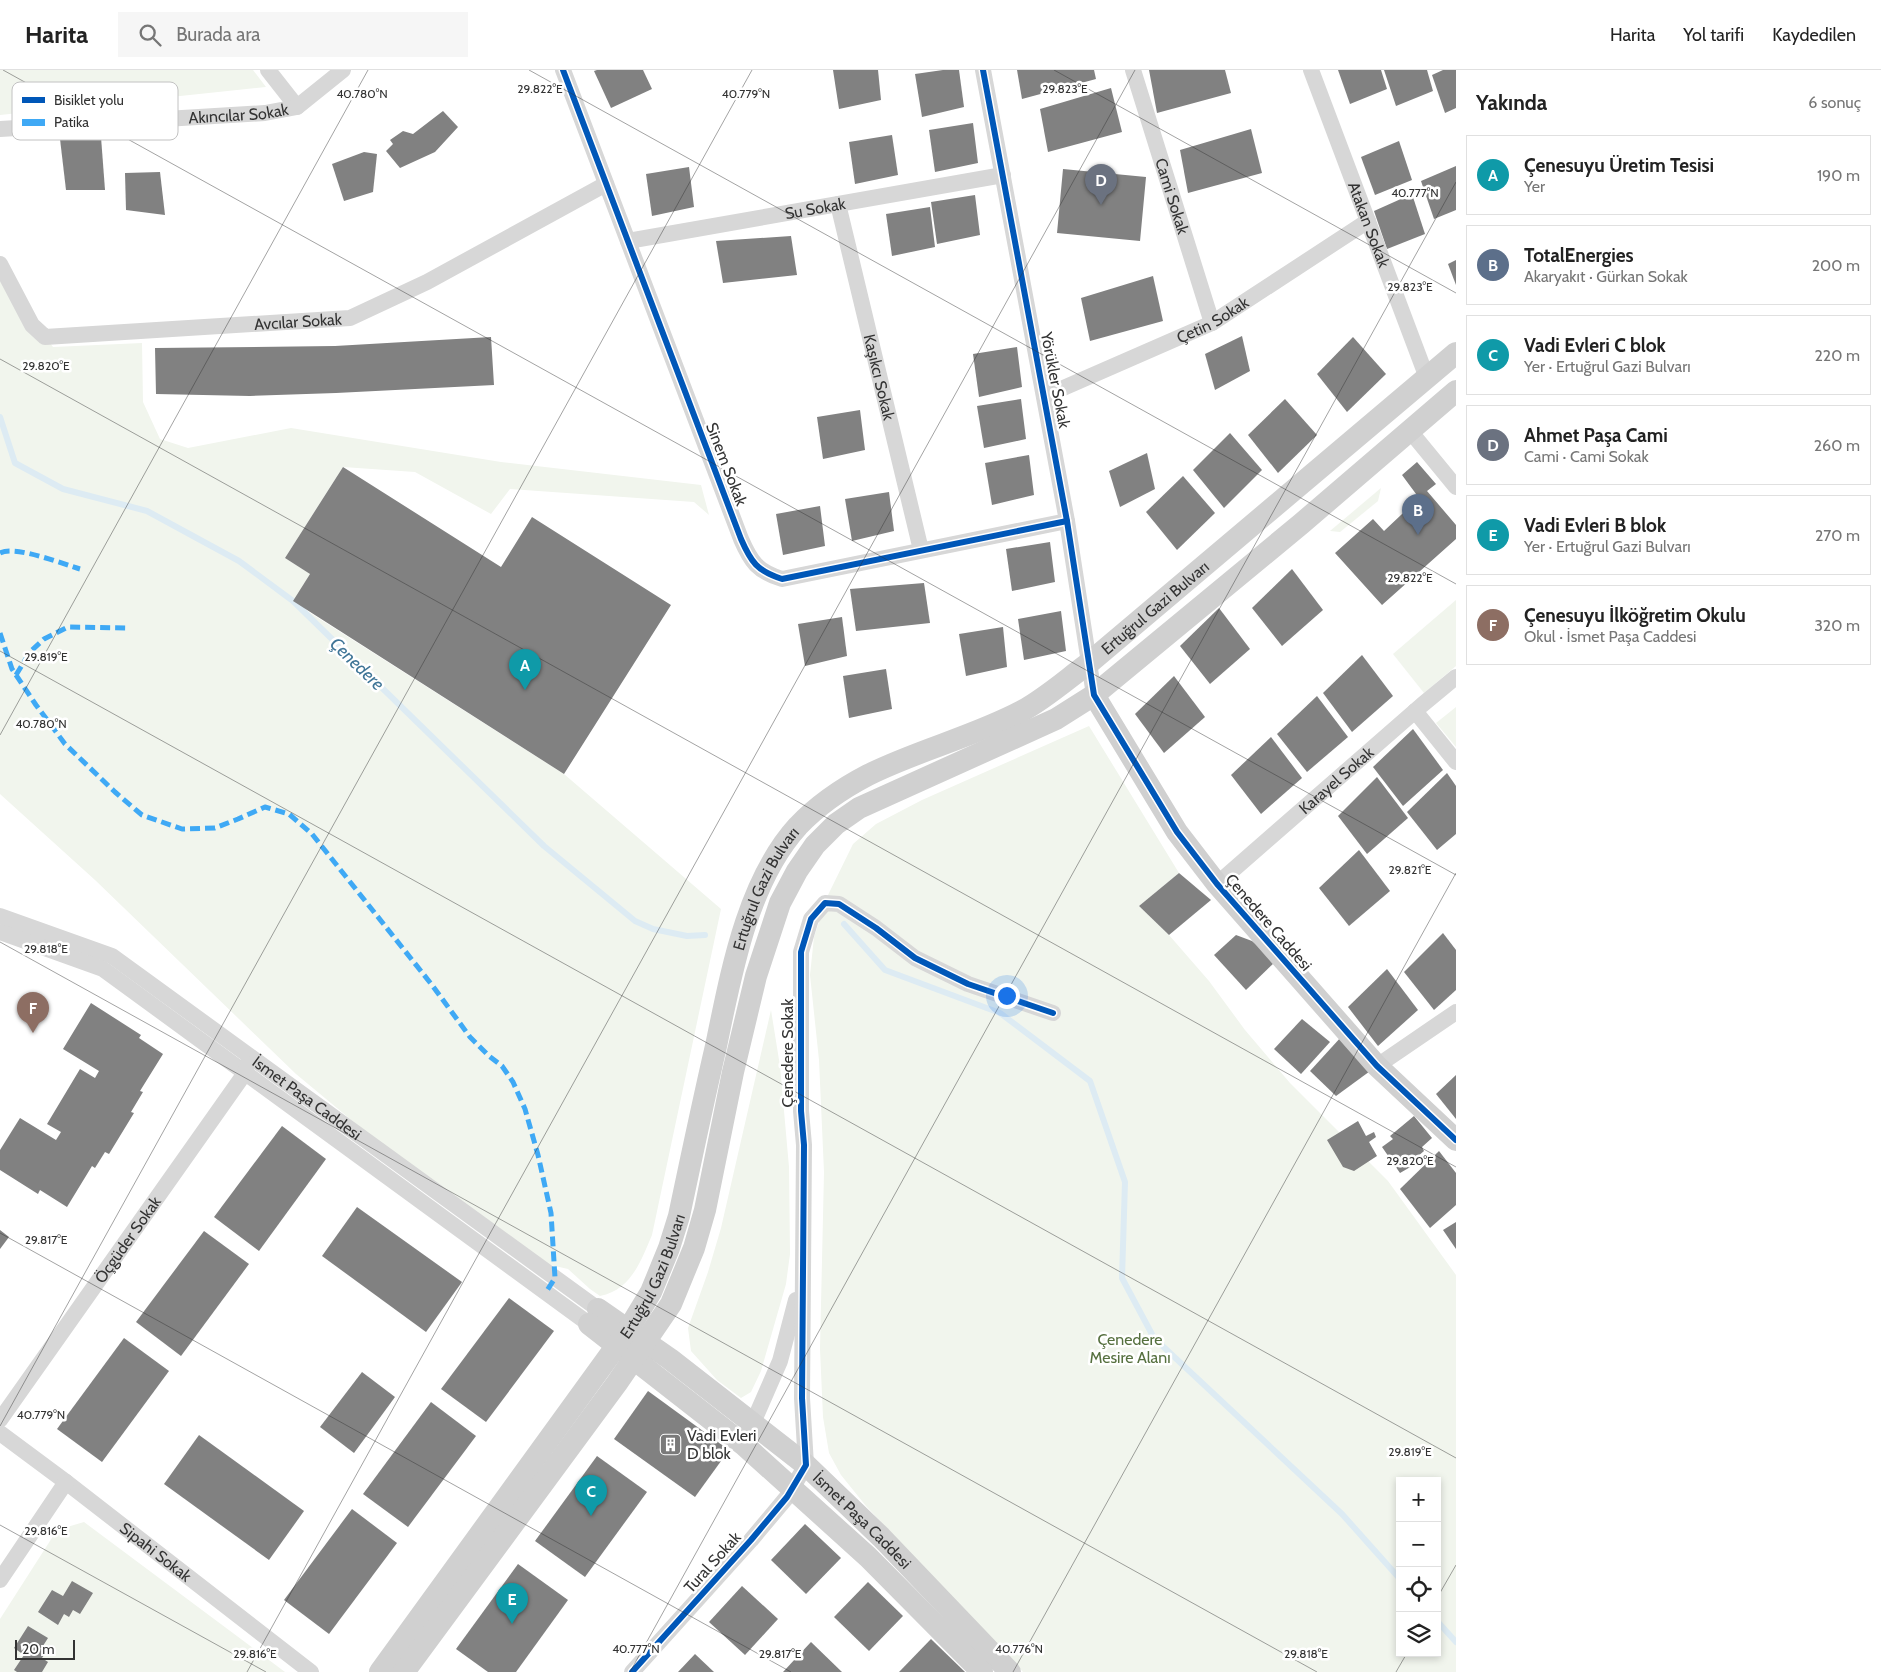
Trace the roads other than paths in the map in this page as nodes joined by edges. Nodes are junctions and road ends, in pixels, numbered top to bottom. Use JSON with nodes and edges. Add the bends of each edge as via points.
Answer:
{"nodes":[{"id":1,"x":268,"y":70,"type":"edge"},
{"id":2,"x":343,"y":70,"type":"edge"},
{"id":3,"x":562,"y":70,"type":"edge"},
{"id":4,"x":983,"y":70,"type":"edge"},
{"id":5,"x":1133,"y":70,"type":"edge"},
{"id":6,"x":1311,"y":70,"type":"edge"},
{"id":7,"x":297,"y":106,"type":"junction"},
{"id":8,"x":178,"y":118,"type":"edge"},
{"id":9,"x":1003,"y":175,"type":"junction"},
{"id":10,"x":606,"y":184,"type":"junction"},
{"id":11,"x":838,"y":204,"type":"junction"},
{"id":12,"x":1368,"y":221,"type":"junction"},
{"id":13,"x":628,"y":241,"type":"junction"},
{"id":14,"x":0,"y":264,"type":"edge"},
{"id":15,"x":1212,"y":323,"type":"junction"},
{"id":16,"x":1456,"y":353,"type":"edge"},
{"id":17,"x":1427,"y":378,"type":"junction"},
{"id":18,"x":1456,"y":392,"type":"edge"},
{"id":19,"x":1045,"y":396,"type":"junction"},
{"id":20,"x":1410,"y":431,"type":"junction"},
{"id":21,"x":1456,"y":487,"type":"edge"},
{"id":22,"x":1067,"y":521,"type":"junction"},
{"id":23,"x":921,"y":550,"type":"junction"},
{"id":24,"x":1089,"y":662,"type":"junction"},
{"id":25,"x":1456,"y":677,"type":"edge"},
{"id":26,"x":1094,"y":696,"type":"junction"},
{"id":27,"x":1415,"y":711,"type":"junction"},
{"id":28,"x":1456,"y":762,"type":"edge"},
{"id":29,"x":1217,"y":884,"type":"junction"},
{"id":30,"x":0,"y":916,"type":"edge"},
{"id":31,"x":0,"y":932,"type":"edge"},
{"id":32,"x":1456,"y":1012,"type":"edge"},
{"id":33,"x":1053,"y":1013,"type":"dead end"},
{"id":34,"x":248,"y":1056,"type":"junction"},
{"id":35,"x":1377,"y":1066,"type":"junction"},
{"id":36,"x":246,"y":1073,"type":"junction"},
{"id":37,"x":1456,"y":1140,"type":"edge"},
{"id":38,"x":802,"y":1274,"type":"junction"},
{"id":39,"x":651,"y":1292,"type":"junction"},
{"id":40,"x":671,"y":1304,"type":"junction"},
{"id":41,"x":594,"y":1317,"type":"junction"},
{"id":42,"x":631,"y":1345,"type":"junction"},
{"id":43,"x":670,"y":1359,"type":"junction"},
{"id":44,"x":654,"y":1376,"type":"junction"},
{"id":45,"x":594,"y":1396,"type":"junction"},
{"id":46,"x":0,"y":1420,"type":"edge"},
{"id":47,"x":752,"y":1424,"type":"junction"},
{"id":48,"x":0,"y":1433,"type":"edge"},
{"id":49,"x":744,"y":1445,"type":"junction"},
{"id":50,"x":806,"y":1465,"type":"junction"},
{"id":51,"x":66,"y":1482,"type":"junction"},
{"id":52,"x":792,"y":1488,"type":"junction"},
{"id":53,"x":0,"y":1580,"type":"edge"},
{"id":54,"x":311,"y":1672,"type":"edge"},
{"id":55,"x":380,"y":1672,"type":"edge"},
{"id":56,"x":404,"y":1672,"type":"edge"},
{"id":57,"x":632,"y":1672,"type":"edge"},
{"id":58,"x":982,"y":1672,"type":"edge"},
{"id":59,"x":1010,"y":1672,"type":"edge"}],
"edges":[{"from":1,"to":7,"type":"street"},
{"from":2,"to":7,"type":"street","name":"Akıncılar Sokak"},
{"from":3,"to":10,"type":"street","name":"Sinem Sokak"},
{"from":4,"to":9,"type":"street","name":"Yörükler Sokak"},
{"from":5,"to":15,"type":"street","name":"Cami Sokak"},
{"from":6,"to":12,"type":"street","name":"Atakan Sokak"},
{"from":7,"to":8,"type":"street","name":"Akıncılar Sokak","via":[[265,113]]},
{"from":9,"to":11,"type":"street","name":"Su Sokak"},
{"from":9,"to":19,"type":"street","name":"Yörükler Sokak"},
{"from":10,"to":13,"type":"street","name":"Sinem Sokak"},
{"from":10,"to":14,"type":"street","name":"Avcılar Sokak","via":[[427,282],[350,318],[45,337],[32,325]]},
{"from":11,"to":13,"type":"street","name":"Su Sokak"},
{"from":11,"to":23,"type":"street","name":"Kaşıkcı Sokak"},
{"from":12,"to":15,"type":"street","name":"Çetin Sokak"},
{"from":12,"to":17,"type":"street","name":"Atakan Sokak"},
{"from":13,"to":23,"type":"street","name":"Sinem Sokak","via":[[741,539],[749,558],[758,568],[782,579]]},
{"from":15,"to":19,"type":"street","name":"Çetin Sokak"},
{"from":16,"to":17,"type":"main road","name":"Ertuğrul Gazi Bulvarı"},
{"from":17,"to":24,"type":"main road","name":"Ertuğrul Gazi Bulvarı"},
{"from":18,"to":20,"type":"main road","name":"Ertuğrul Gazi Bulvarı"},
{"from":19,"to":22,"type":"street","name":"Yörükler Sokak"},
{"from":20,"to":21,"type":"street"},
{"from":20,"to":26,"type":"main road","name":"Ertuğrul Gazi Bulvarı"},
{"from":22,"to":23,"type":"street","name":"Sinem Sokak"},
{"from":22,"to":24,"type":"street","name":"Yörükler Sokak"},
{"from":24,"to":26,"type":"street","name":"Yörükler Sokak"},
{"from":24,"to":39,"type":"main road","name":"Ertuğrul Gazi Bulvarı","via":[[1022,711],[869,774],[838,792],[797,827],[758,891],[743,928],[679,1216]]},
{"from":25,"to":27,"type":"street","name":"Karayel Sokak"},
{"from":26,"to":29,"type":"main road","name":"Çenedere Caddesi","via":[[1177,832]]},
{"from":26,"to":40,"type":"main road","name":"Ertuğrul Gazi Bulvarı","via":[[1056,719],[859,808],[836,824],[815,845],[780,903],[765,947],[705,1210],[694,1248]]},
{"from":27,"to":28,"type":"street"},
{"from":27,"to":29,"type":"street","name":"Karayel Sokak"},
{"from":29,"to":35,"type":"main road","name":"Çenedere Caddesi"},
{"from":30,"to":34,"type":"street","name":"İsmet Paşa Caddesi","via":[[112,956]]},
{"from":31,"to":36,"type":"street","name":"İsmet Paşa Caddesi","via":[[103,969]]},
{"from":32,"to":35,"type":"street"},
{"from":33,"to":38,"type":"street","name":"Çenedere Sokak","via":[[968,984],[915,958],[839,904],[825,903],[811,919],[800,952],[804,1145]]},
{"from":34,"to":36,"type":"street","name":"Öçgüder Sokak"},
{"from":34,"to":41,"type":"street","name":"İsmet Paşa Caddesi"},
{"from":35,"to":37,"type":"main road","name":"Çenedere Caddesi"},
{"from":36,"to":41,"type":"street","name":"İsmet Paşa Caddesi"},
{"from":36,"to":46,"type":"street","name":"Öçgüder Sokak"},
{"from":38,"to":47,"type":"street","name":"Çenedere Sokak","via":[[780,1360]]},
{"from":38,"to":50,"type":"street","name":"Çenedere Sokak","via":[[802,1398]]},
{"from":39,"to":41,"type":"main road"},
{"from":39,"to":42,"type":"main road","name":"Ertuğrul Gazi Bulvarı"},
{"from":40,"to":42,"type":"main road","name":"Ertuğrul Gazi Bulvarı"},
{"from":40,"to":43,"type":"main road","via":[[667,1334]]},
{"from":41,"to":42,"type":"main road"},
{"from":41,"to":45,"type":"main road"},
{"from":42,"to":43,"type":"main road","name":"İsmet Paşa Caddesi"},
{"from":42,"to":44,"type":"main road","name":"İsmet Paşa Caddesi"},
{"from":42,"to":45,"type":"main road","name":"Ertuğrul Gazi Bulvarı"},
{"from":43,"to":47,"type":"main road","name":"İsmet Paşa Caddesi"},
{"from":44,"to":45,"type":"main road","via":[[637,1377]]},
{"from":44,"to":49,"type":"main road","name":"İsmet Paşa Caddesi"},
{"from":45,"to":55,"type":"main road","name":"Ertuğrul Gazi Bulvarı"},
{"from":45,"to":56,"type":"main road","name":"Ertuğrul Gazi Bulvarı"},
{"from":47,"to":49,"type":"street","name":"Çenedere Sokak"},
{"from":47,"to":50,"type":"main road","name":"İsmet Paşa Caddesi"},
{"from":48,"to":51,"type":"street","name":"Sipahi Sokak"},
{"from":49,"to":52,"type":"main road","name":"İsmet Paşa Caddesi"},
{"from":50,"to":52,"type":"street","name":"Tural Sokak"},
{"from":50,"to":59,"type":"main road","name":"İsmet Paşa Caddesi","via":[[881,1537]]},
{"from":51,"to":53,"type":"street"},
{"from":51,"to":54,"type":"street","name":"Sipahi Sokak"},
{"from":52,"to":57,"type":"street","name":"Tural Sokak","via":[[751,1540]]},
{"from":52,"to":58,"type":"main road","name":"İsmet Paşa Caddesi","via":[[868,1557]]}]}
